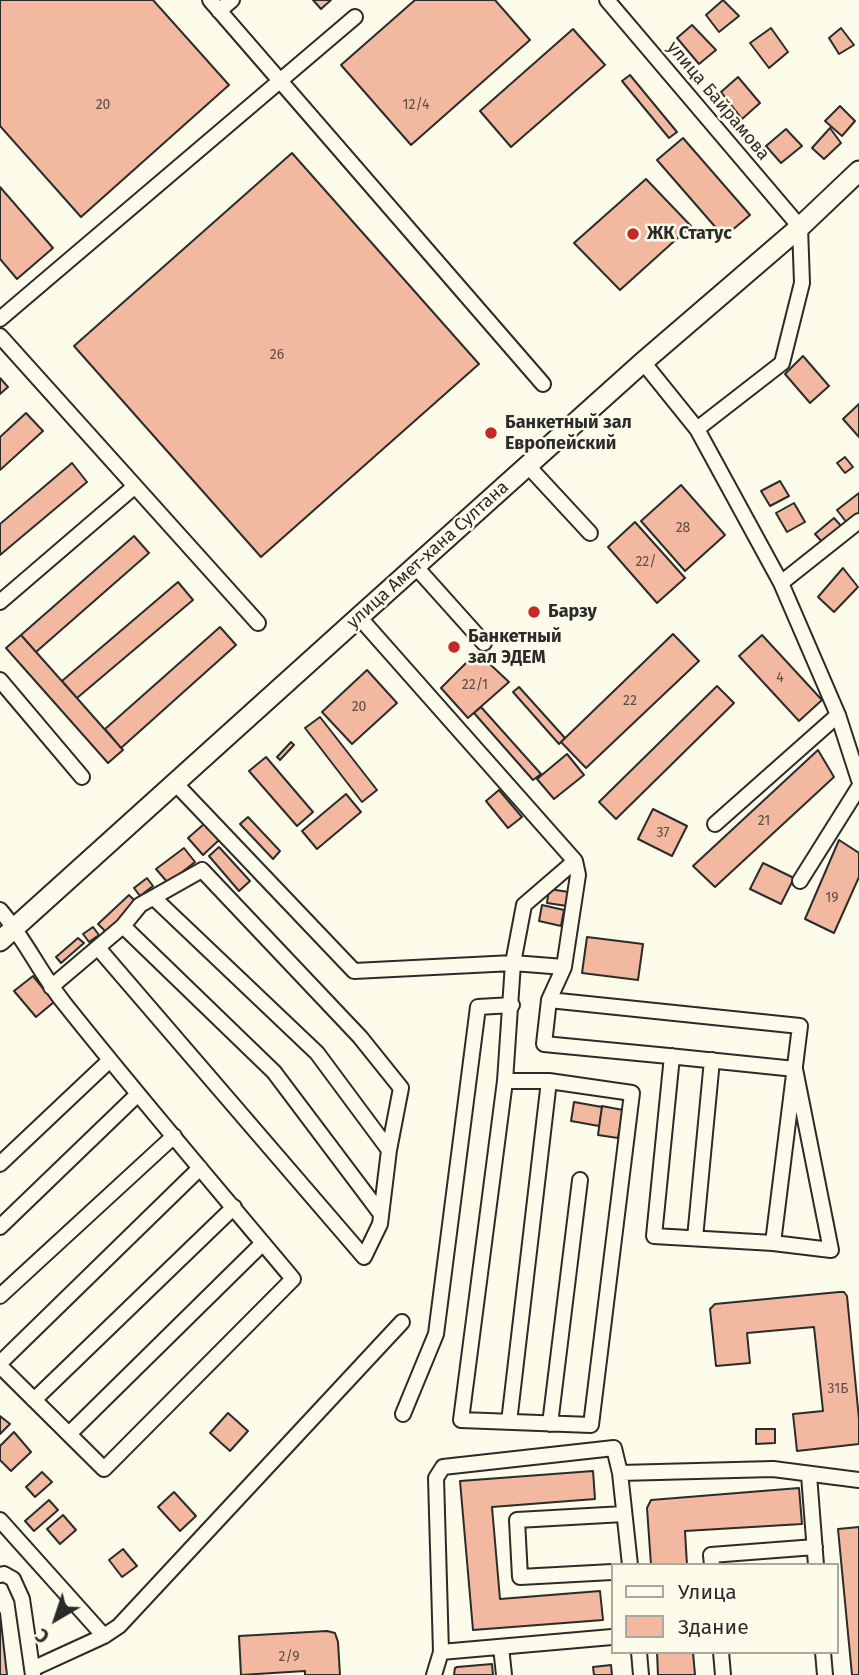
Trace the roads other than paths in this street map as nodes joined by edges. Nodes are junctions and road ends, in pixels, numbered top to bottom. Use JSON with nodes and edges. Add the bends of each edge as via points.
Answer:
{"nodes":[{"id":1,"x":232,"y":0,"type":"edge"},
{"id":2,"x":607,"y":0,"type":"edge"},
{"id":3,"x":214,"y":5,"type":"edge"},
{"id":4,"x":355,"y":17,"type":"dead end"},
{"id":5,"x":281,"y":80,"type":"junction"},
{"id":6,"x":859,"y":171,"type":"edge"},
{"id":7,"x":800,"y":227,"type":"junction"},
{"id":8,"x":0,"y":319,"type":"edge"},
{"id":9,"x":0,"y":336,"type":"edge"},
{"id":10,"x":643,"y":362,"type":"junction"},
{"id":11,"x":543,"y":384,"type":"dead end"},
{"id":12,"x":697,"y":429,"type":"junction"},
{"id":13,"x":528,"y":466,"type":"junction"},
{"id":14,"x":134,"y":487,"type":"junction"},
{"id":15,"x":859,"y":520,"type":"edge"},
{"id":16,"x":590,"y":533,"type":"dead end"},
{"id":17,"x":415,"y":566,"type":"junction"},
{"id":18,"x":781,"y":583,"type":"junction"},
{"id":19,"x":0,"y":602,"type":"edge"},
{"id":20,"x":359,"y":617,"type":"junction"},
{"id":21,"x":258,"y":623,"type":"dead end"},
{"id":22,"x":484,"y":643,"type":"dead end"},
{"id":23,"x":0,"y":680,"type":"edge"},
{"id":24,"x":838,"y":715,"type":"junction"},
{"id":25,"x":82,"y":777,"type":"dead end"},
{"id":26,"x":859,"y":780,"type":"edge"},
{"id":27,"x":174,"y":783,"type":"junction"},
{"id":28,"x":859,"y":787,"type":"edge"},
{"id":29,"x":715,"y":824,"type":"dead end"},
{"id":30,"x":575,"y":860,"type":"junction"},
{"id":31,"x":800,"y":881,"type":"dead end"},
{"id":32,"x":154,"y":898,"type":"junction"},
{"id":33,"x":0,"y":910,"type":"edge"},
{"id":34,"x":123,"y":926,"type":"junction"},
{"id":35,"x":15,"y":928,"type":"junction"},
{"id":36,"x":0,"y":941,"type":"edge"},
{"id":37,"x":99,"y":949,"type":"junction"},
{"id":38,"x":513,"y":963,"type":"junction"},
{"id":39,"x":564,"y":967,"type":"junction"},
{"id":40,"x":51,"y":987,"type":"junction"},
{"id":41,"x":549,"y":1000,"type":"junction"},
{"id":42,"x":512,"y":1005,"type":"junction"},
{"id":43,"x":672,"y":1056,"type":"junction"},
{"id":44,"x":110,"y":1060,"type":"junction"},
{"id":45,"x":712,"y":1060,"type":"junction"},
{"id":46,"x":794,"y":1069,"type":"junction"},
{"id":47,"x":505,"y":1081,"type":"junction"},
{"id":48,"x":549,"y":1081,"type":"junction"},
{"id":49,"x":138,"y":1094,"type":"junction"},
{"id":50,"x":174,"y":1136,"type":"junction"},
{"id":51,"x":389,"y":1150,"type":"junction"},
{"id":52,"x":0,"y":1164,"type":"edge"},
{"id":53,"x":200,"y":1168,"type":"junction"},
{"id":54,"x":580,"y":1180,"type":"dead end"},
{"id":55,"x":234,"y":1207,"type":"junction"},
{"id":56,"x":382,"y":1214,"type":"junction"},
{"id":57,"x":0,"y":1227,"type":"edge"},
{"id":58,"x":695,"y":1238,"type":"junction"},
{"id":59,"x":263,"y":1243,"type":"junction"},
{"id":60,"x":773,"y":1243,"type":"junction"},
{"id":61,"x":0,"y":1296,"type":"edge"},
{"id":62,"x":402,"y":1322,"type":"dead end"},
{"id":63,"x":0,"y":1364,"type":"edge"},
{"id":64,"x":34,"y":1399,"type":"junction"},
{"id":65,"x":403,"y":1414,"type":"dead end"},
{"id":66,"x":509,"y":1422,"type":"junction"},
{"id":67,"x":550,"y":1424,"type":"junction"},
{"id":68,"x":69,"y":1434,"type":"junction"},
{"id":69,"x":620,"y":1473,"type":"junction"},
{"id":70,"x":809,"y":1475,"type":"junction"},
{"id":71,"x":859,"y":1480,"type":"edge"},
{"id":72,"x":624,"y":1514,"type":"junction"},
{"id":73,"x":5,"y":1525,"type":"edge"},
{"id":74,"x":815,"y":1547,"type":"junction"},
{"id":75,"x":630,"y":1563,"type":"edge"},
{"id":76,"x":712,"y":1563,"type":"edge"},
{"id":77,"x":816,"y":1563,"type":"edge"},
{"id":78,"x":610,"y":1572,"type":"edge"},
{"id":79,"x":0,"y":1575,"type":"edge"},
{"id":80,"x":104,"y":1636,"type":"junction"},
{"id":81,"x":610,"y":1637,"type":"edge"},
{"id":82,"x":501,"y":1647,"type":"junction"},
{"id":83,"x":441,"y":1652,"type":"junction"},
{"id":84,"x":639,"y":1654,"type":"edge"},
{"id":85,"x":721,"y":1654,"type":"edge"},
{"id":86,"x":823,"y":1654,"type":"edge"},
{"id":87,"x":33,"y":1672,"type":"edge"},
{"id":88,"x":434,"y":1675,"type":"edge"},
{"id":89,"x":505,"y":1675,"type":"edge"},
{"id":90,"x":641,"y":1675,"type":"edge"},
{"id":91,"x":723,"y":1675,"type":"edge"},
{"id":92,"x":825,"y":1675,"type":"edge"}],
"edges":[{"from":1,"to":3,"type":"street"},
{"from":2,"to":7,"type":"street","name":"улица Байрамова"},
{"from":3,"to":5,"type":"street"},
{"from":4,"to":5,"type":"street"},
{"from":5,"to":8,"type":"street"},
{"from":5,"to":11,"type":"street"},
{"from":6,"to":7,"type":"main road","name":"улица Амет-хана Султана"},
{"from":7,"to":10,"type":"main road","name":"улица Амет-хана Султана"},
{"from":7,"to":12,"type":"street","via":[[802,283],[782,363]]},
{"from":9,"to":14,"type":"street"},
{"from":10,"to":12,"type":"street"},
{"from":10,"to":13,"type":"main road","name":"улица Амет-хана Султана"},
{"from":12,"to":18,"type":"street"},
{"from":13,"to":16,"type":"street"},
{"from":13,"to":17,"type":"main road","name":"улица Амет-хана Султана"},
{"from":14,"to":19,"type":"street"},
{"from":14,"to":21,"type":"street"},
{"from":15,"to":18,"type":"street"},
{"from":17,"to":20,"type":"main road","name":"улица Амет-хана Султана"},
{"from":17,"to":22,"type":"street"},
{"from":18,"to":24,"type":"street"},
{"from":20,"to":27,"type":"main road","name":"улица Амет-хана Султана"},
{"from":20,"to":30,"type":"street"},
{"from":23,"to":25,"type":"street"},
{"from":24,"to":26,"type":"street"},
{"from":24,"to":29,"type":"street"},
{"from":27,"to":35,"type":"main road","name":"улица Амет-хана Султана"},
{"from":27,"to":38,"type":"street","via":[[354,971]]},
{"from":28,"to":31,"type":"street"},
{"from":30,"to":38,"type":"street","via":[[524,905]]},
{"from":30,"to":39,"type":"street","via":[[578,875]]},
{"from":32,"to":34,"type":"street","via":[[140,905]]},
{"from":32,"to":51,"type":"street","via":[[317,1053]]},
{"from":32,"to":51,"type":"street","via":[[202,870],[360,1037],[401,1088]]},
{"from":33,"to":35,"type":"street"},
{"from":34,"to":37,"type":"street"},
{"from":34,"to":56,"type":"street","via":[[274,1072]]},
{"from":35,"to":36,"type":"main road","name":"улица Амет-хана Султана"},
{"from":35,"to":40,"type":"street"},
{"from":37,"to":40,"type":"street"},
{"from":37,"to":56,"type":"street","via":[[364,1257]]},
{"from":38,"to":39,"type":"street"},
{"from":38,"to":42,"type":"street"},
{"from":39,"to":41,"type":"street"},
{"from":40,"to":44,"type":"street"},
{"from":41,"to":43,"type":"street","via":[[544,1044]]},
{"from":41,"to":46,"type":"street","via":[[800,1026]]},
{"from":42,"to":47,"type":"street"},
{"from":42,"to":65,"type":"street","via":[[478,1007],[436,1334]]},
{"from":43,"to":45,"type":"street"},
{"from":43,"to":58,"type":"street","via":[[653,1236]]},
{"from":44,"to":49,"type":"street"},
{"from":44,"to":52,"type":"street"},
{"from":45,"to":46,"type":"street"},
{"from":45,"to":58,"type":"street"},
{"from":46,"to":60,"type":"street"},
{"from":46,"to":60,"type":"street","via":[[831,1250]]},
{"from":47,"to":48,"type":"street"},
{"from":47,"to":66,"type":"street","via":[[460,1420]]},
{"from":48,"to":66,"type":"street"},
{"from":48,"to":67,"type":"street","via":[[632,1093],[591,1425]]},
{"from":49,"to":50,"type":"street"},
{"from":49,"to":57,"type":"street"},
{"from":50,"to":53,"type":"street"},
{"from":50,"to":61,"type":"street"},
{"from":51,"to":56,"type":"street"},
{"from":53,"to":55,"type":"street"},
{"from":53,"to":63,"type":"street"},
{"from":54,"to":67,"type":"street"},
{"from":55,"to":59,"type":"street"},
{"from":55,"to":64,"type":"street"},
{"from":58,"to":60,"type":"street"},
{"from":59,"to":68,"type":"street"},
{"from":59,"to":68,"type":"street","via":[[293,1279],[104,1469]]},
{"from":62,"to":80,"type":"street","via":[[120,1626]]},
{"from":63,"to":64,"type":"street"},
{"from":64,"to":68,"type":"street"},
{"from":66,"to":67,"type":"street"},
{"from":69,"to":70,"type":"street","via":[[773,1469]]},
{"from":69,"to":72,"type":"street"},
{"from":69,"to":83,"type":"street","via":[[614,1448],[443,1467],[436,1478]]},
{"from":70,"to":71,"type":"street"},
{"from":70,"to":74,"type":"street"},
{"from":72,"to":75,"type":"street"},
{"from":72,"to":78,"type":"street","via":[[517,1520],[520,1577]]},
{"from":73,"to":80,"type":"street"},
{"from":74,"to":76,"type":"street","via":[[711,1555]]},
{"from":74,"to":77,"type":"street"},
{"from":79,"to":87,"type":"street","via":[[13,1579],[22,1599]]},
{"from":80,"to":87,"type":"street"},
{"from":81,"to":82,"type":"street"},
{"from":82,"to":83,"type":"street"},
{"from":82,"to":89,"type":"street"},
{"from":83,"to":88,"type":"street"},
{"from":84,"to":90,"type":"street"},
{"from":85,"to":91,"type":"street"},
{"from":86,"to":92,"type":"street"}]}
